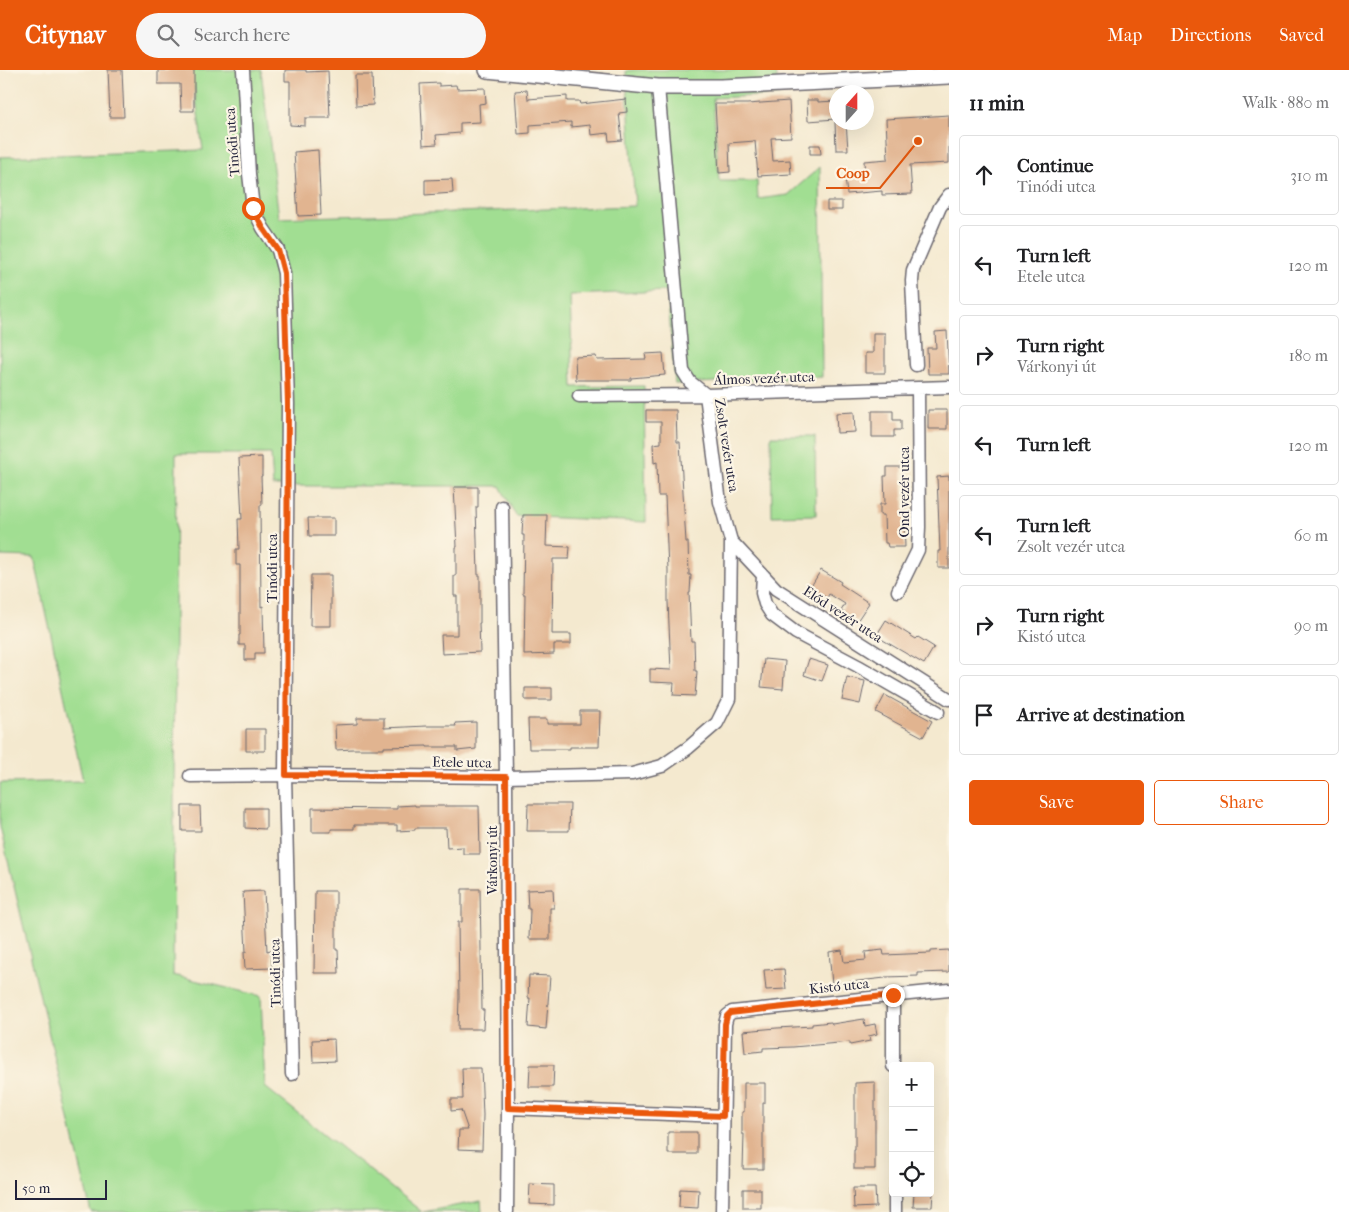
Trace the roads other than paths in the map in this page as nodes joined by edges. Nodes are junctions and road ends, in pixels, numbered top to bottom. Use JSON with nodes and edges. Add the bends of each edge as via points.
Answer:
{"nodes":[{"id":1,"x":243,"y":70,"type":"edge"},
{"id":2,"x":487,"y":70,"type":"edge"},
{"id":3,"x":949,"y":76,"type":"edge"},
{"id":4,"x":658,"y":87,"type":"junction"},
{"id":5,"x":949,"y":195,"type":"edge"},
{"id":6,"x":916,"y":365,"type":"dead end"},
{"id":7,"x":949,"y":387,"type":"edge"},
{"id":8,"x":918,"y":388,"type":"junction"},
{"id":9,"x":706,"y":395,"type":"junction"},
{"id":10,"x":579,"y":396,"type":"dead end"},
{"id":11,"x":502,"y":507,"type":"dead end"},
{"id":12,"x":731,"y":541,"type":"junction"},
{"id":13,"x":763,"y":575,"type":"junction"},
{"id":14,"x":898,"y":591,"type":"dead end"},
{"id":15,"x":949,"y":699,"type":"edge"},
{"id":16,"x":938,"y":712,"type":"dead end"},
{"id":17,"x":717,"y":723,"type":"joint"},
{"id":18,"x":286,"y":775,"type":"junction"},
{"id":19,"x":190,"y":776,"type":"dead end"},
{"id":20,"x":506,"y":777,"type":"junction"},
{"id":21,"x":949,"y":990,"type":"edge"},
{"id":22,"x":893,"y":995,"type":"junction"},
{"id":23,"x":893,"y":1062,"type":"edge"},
{"id":24,"x":292,"y":1074,"type":"dead end"},
{"id":25,"x":508,"y":1108,"type":"junction"},
{"id":26,"x":723,"y":1116,"type":"junction"},
{"id":27,"x":894,"y":1197,"type":"edge"},
{"id":28,"x":507,"y":1212,"type":"edge"},
{"id":29,"x":722,"y":1212,"type":"edge"},
{"id":30,"x":895,"y":1212,"type":"edge"}],
"edges":[{"from":1,"to":18,"type":"street","name":"Tinódi utca","via":[[253,208],[278,250],[284,273],[288,404]]},
{"from":2,"to":4,"type":"street"},
{"from":3,"to":4,"type":"street"},
{"from":4,"to":9,"type":"street","name":"Zsolt vezér utca","via":[[683,371],[690,382]]},
{"from":5,"to":6,"type":"street","via":[[940,207],[913,270]]},
{"from":7,"to":8,"type":"street","name":"Álmos vezér utca"},
{"from":8,"to":9,"type":"street","name":"Álmos vezér utca"},
{"from":8,"to":14,"type":"street","name":"Ond vezér utca","via":[[918,550]]},
{"from":9,"to":10,"type":"street","name":"Álmos vezér utca"},
{"from":9,"to":12,"type":"street","name":"Zsolt vezér utca","via":[[720,502]]},
{"from":11,"to":20,"type":"street","name":"Várkonyi út"},
{"from":12,"to":13,"type":"street","name":"Előd vezér utca"},
{"from":12,"to":17,"type":"street","name":"Zsolt vezér utca","via":[[729,699]]},
{"from":13,"to":15,"type":"street","name":"Előd vezér utca","via":[[776,589]]},
{"from":13,"to":16,"type":"street","via":[[762,593],[772,615],[796,632]]},
{"from":17,"to":20,"type":"street","name":"Etele utca","via":[[662,766],[632,774]]},
{"from":18,"to":19,"type":"street","name":"Etele utca"},
{"from":18,"to":20,"type":"street","name":"Etele utca"},
{"from":18,"to":24,"type":"street","name":"Tinódi utca"},
{"from":20,"to":25,"type":"street","name":"Várkonyi út"},
{"from":21,"to":22,"type":"street","name":"Kistó utca"},
{"from":22,"to":23,"type":"street"},
{"from":22,"to":26,"type":"street","name":"Kistó utca","via":[[732,1012],[725,1024]]},
{"from":25,"to":26,"type":"street"},
{"from":25,"to":28,"type":"street","name":"Várkonyi út"},
{"from":26,"to":29,"type":"street"},
{"from":27,"to":30,"type":"street"}]}
